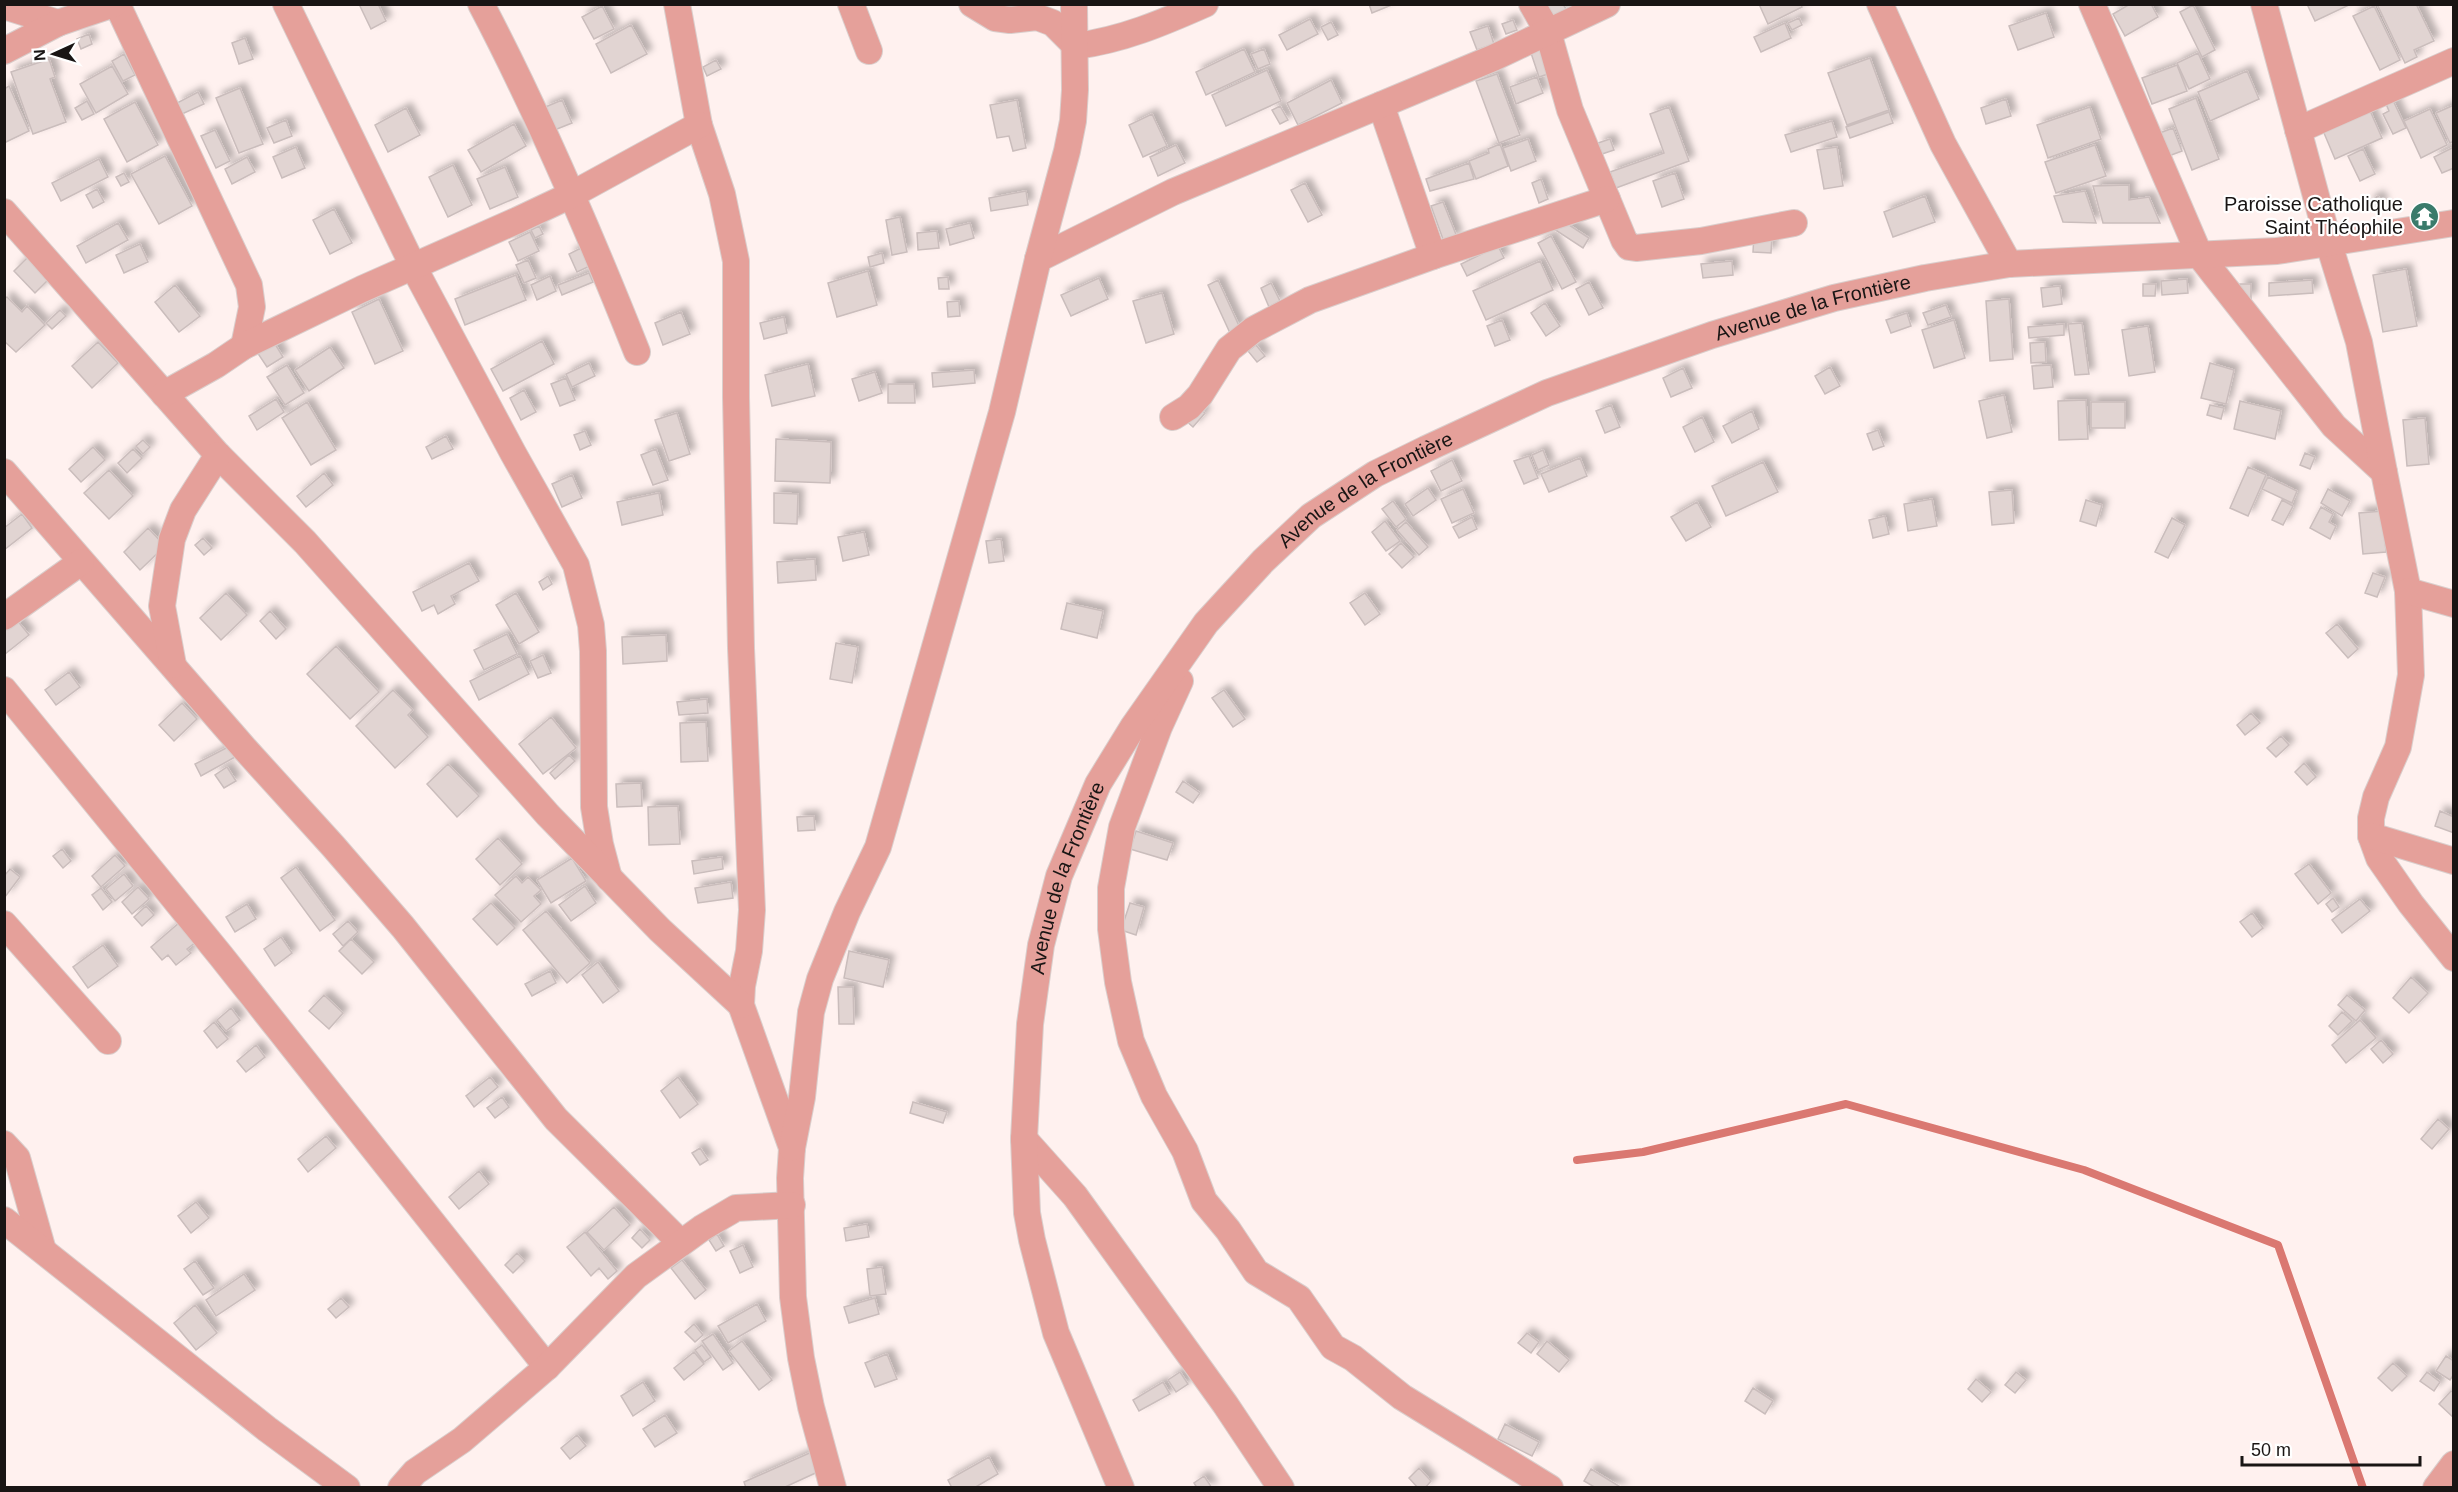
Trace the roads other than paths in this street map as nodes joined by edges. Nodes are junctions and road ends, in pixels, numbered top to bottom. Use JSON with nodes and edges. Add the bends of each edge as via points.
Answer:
{"nodes":[{"id":1,"x":116,"y":4,"type":"edge"},
{"id":2,"x":286,"y":4,"type":"edge"},
{"id":3,"x":480,"y":4,"type":"edge"},
{"id":4,"x":677,"y":4,"type":"edge"},
{"id":5,"x":851,"y":4,"type":"edge"},
{"id":6,"x":972,"y":4,"type":"edge"},
{"id":7,"x":1074,"y":4,"type":"edge"},
{"id":8,"x":1205,"y":4,"type":"edge"},
{"id":9,"x":1532,"y":4,"type":"edge"},
{"id":10,"x":1607,"y":4,"type":"edge"},
{"id":11,"x":1880,"y":4,"type":"edge"},
{"id":12,"x":2092,"y":4,"type":"edge"},
{"id":13,"x":2264,"y":4,"type":"edge"},
{"id":14,"x":4,"y":6,"type":"edge"},
{"id":15,"x":58,"y":22,"type":"junction"},
{"id":16,"x":1548,"y":32,"type":"junction"},
{"id":17,"x":1076,"y":46,"type":"junction"},
{"id":18,"x":4,"y":51,"type":"edge"},
{"id":19,"x":869,"y":51,"type":"dead end"},
{"id":20,"x":2454,"y":61,"type":"edge"},
{"id":21,"x":1381,"y":105,"type":"junction"},
{"id":22,"x":699,"y":125,"type":"junction"},
{"id":23,"x":2298,"y":130,"type":"junction"},
{"id":24,"x":571,"y":195,"type":"junction"},
{"id":25,"x":1607,"y":199,"type":"junction"},
{"id":26,"x":4,"y":212,"type":"edge"},
{"id":27,"x":1794,"y":223,"type":"dead end"},
{"id":28,"x":2454,"y":223,"type":"edge"},
{"id":29,"x":2329,"y":244,"type":"junction"},
{"id":30,"x":1433,"y":256,"type":"junction"},
{"id":31,"x":2200,"y":256,"type":"junction"},
{"id":32,"x":1038,"y":260,"type":"junction"},
{"id":33,"x":2009,"y":264,"type":"junction"},
{"id":34,"x":413,"y":267,"type":"junction"},
{"id":35,"x":244,"y":346,"type":"junction"},
{"id":36,"x":637,"y":352,"type":"dead end"},
{"id":37,"x":164,"y":394,"type":"junction"},
{"id":38,"x":1173,"y":417,"type":"dead end"},
{"id":39,"x":218,"y":455,"type":"junction"},
{"id":40,"x":4,"y":472,"type":"edge"},
{"id":41,"x":2384,"y":472,"type":"junction"},
{"id":42,"x":81,"y":562,"type":"junction"},
{"id":43,"x":2408,"y":591,"type":"junction"},
{"id":44,"x":2454,"y":604,"type":"edge"},
{"id":45,"x":4,"y":617,"type":"edge"},
{"id":46,"x":1206,"y":623,"type":"junction"},
{"id":47,"x":173,"y":665,"type":"junction"},
{"id":48,"x":4,"y":690,"type":"edge"},
{"id":49,"x":2371,"y":836,"type":"junction"},
{"id":50,"x":2454,"y":861,"type":"edge"},
{"id":51,"x":609,"y":878,"type":"junction"},
{"id":52,"x":4,"y":924,"type":"edge"},
{"id":53,"x":2454,"y":958,"type":"edge"},
{"id":54,"x":741,"y":1005,"type":"junction"},
{"id":55,"x":108,"y":1041,"type":"dead end"},
{"id":56,"x":1024,"y":1139,"type":"junction"},
{"id":57,"x":4,"y":1144,"type":"edge"},
{"id":58,"x":792,"y":1148,"type":"junction"},
{"id":59,"x":792,"y":1204,"type":"junction"},
{"id":60,"x":4,"y":1220,"type":"edge"},
{"id":61,"x":681,"y":1243,"type":"junction"},
{"id":62,"x":42,"y":1247,"type":"junction"},
{"id":63,"x":547,"y":1367,"type":"junction"},
{"id":64,"x":2454,"y":1464,"type":"edge"},
{"id":65,"x":347,"y":1488,"type":"edge"},
{"id":66,"x":400,"y":1488,"type":"edge"},
{"id":67,"x":833,"y":1488,"type":"edge"},
{"id":68,"x":1121,"y":1488,"type":"edge"},
{"id":69,"x":1281,"y":1488,"type":"edge"},
{"id":70,"x":1550,"y":1488,"type":"edge"},
{"id":71,"x":2436,"y":1488,"type":"edge"}],
"edges":[{"from":1,"to":15,"type":"street"},
{"from":1,"to":35,"type":"street","via":[[249,285],[252,307]]},
{"from":2,"to":34,"type":"street"},
{"from":3,"to":24,"type":"street"},
{"from":4,"to":22,"type":"street"},
{"from":5,"to":19,"type":"street"},
{"from":6,"to":17,"type":"street","via":[[995,18],[1037,17],[1053,23]]},
{"from":7,"to":17,"type":"street"},
{"from":8,"to":17,"type":"street","via":[[1107,42]]},
{"from":9,"to":16,"type":"street"},
{"from":10,"to":16,"type":"street"},
{"from":11,"to":33,"type":"street","via":[[1943,144]]},
{"from":12,"to":31,"type":"street"},
{"from":13,"to":23,"type":"street"},
{"from":14,"to":15,"type":"street"},
{"from":15,"to":18,"type":"street"},
{"from":16,"to":21,"type":"street"},
{"from":16,"to":25,"type":"street","via":[[1570,110]]},
{"from":17,"to":32,"type":"street","via":[[1073,121]]},
{"from":20,"to":23,"type":"street"},
{"from":21,"to":30,"type":"street"},
{"from":21,"to":32,"type":"street","via":[[1173,192]]},
{"from":22,"to":24,"type":"street"},
{"from":22,"to":54,"type":"street","via":[[722,194],[736,261],[741,648],[752,910]]},
{"from":23,"to":29,"type":"street"},
{"from":24,"to":34,"type":"street"},
{"from":24,"to":36,"type":"street"},
{"from":25,"to":27,"type":"street","via":[[1624,240],[1629,247],[1636,248],[1701,241]]},
{"from":25,"to":30,"type":"street"},
{"from":26,"to":37,"type":"street"},
{"from":28,"to":29,"type":"street","name":"Avenue de la Frontière"},
{"from":29,"to":31,"type":"street","name":"Avenue de la Frontière"},
{"from":29,"to":41,"type":"street","via":[[2359,342]]},
{"from":30,"to":38,"type":"street","via":[[1310,300],[1253,330],[1229,349],[1189,407]]},
{"from":31,"to":33,"type":"street","name":"Avenue de la Frontière"},
{"from":31,"to":41,"type":"street","via":[[2334,426]]},
{"from":32,"to":58,"type":"street","via":[[1002,412],[878,847],[820,979]]},
{"from":33,"to":46,"type":"street","name":"Avenue de la Frontière","via":[[1834,298],[1712,335],[1547,393],[1375,474],[1311,516]]},
{"from":34,"to":35,"type":"street"},
{"from":34,"to":51,"type":"street","via":[[576,564],[591,625],[594,807]]},
{"from":35,"to":37,"type":"street"},
{"from":37,"to":39,"type":"street"},
{"from":39,"to":47,"type":"street","via":[[183,510],[172,539],[162,606]]},
{"from":39,"to":51,"type":"street","via":[[305,542]]},
{"from":40,"to":42,"type":"street"},
{"from":41,"to":43,"type":"street"},
{"from":42,"to":45,"type":"street"},
{"from":42,"to":47,"type":"street"},
{"from":43,"to":44,"type":"street"},
{"from":43,"to":49,"type":"street","via":[[2412,675],[2398,747],[2376,797]]},
{"from":46,"to":56,"type":"street","name":"Avenue de la Frontière","via":[[1098,784],[1059,876],[1041,945],[1031,1013]]},
{"from":46,"to":70,"type":"street","via":[[1159,727],[1122,827],[1111,888],[1118,982],[1131,1041],[1154,1096],[1185,1151],[1204,1201],[1256,1272],[1299,1298],[1333,1347],[1402,1397]]},
{"from":47,"to":61,"type":"street","via":[[403,927],[556,1119]]},
{"from":48,"to":63,"type":"street","via":[[214,947]]},
{"from":49,"to":50,"type":"street"},
{"from":49,"to":53,"type":"street","via":[[2379,858],[2404,895]]},
{"from":51,"to":54,"type":"street"},
{"from":52,"to":55,"type":"street"},
{"from":54,"to":58,"type":"street"},
{"from":56,"to":68,"type":"street","name":"Avenue de la Frontière","via":[[1030,1231],[1056,1333]]},
{"from":56,"to":69,"type":"street","via":[[1075,1196]]},
{"from":57,"to":62,"type":"street","via":[[17,1158]]},
{"from":58,"to":59,"type":"street"},
{"from":59,"to":61,"type":"street","via":[[736,1208]]},
{"from":59,"to":67,"type":"street","via":[[793,1297],[801,1358]]},
{"from":60,"to":62,"type":"street"},
{"from":61,"to":63,"type":"street","via":[[636,1276]]},
{"from":62,"to":65,"type":"street","via":[[267,1429]]},
{"from":63,"to":66,"type":"street"},
{"from":64,"to":71,"type":"street"}]}
